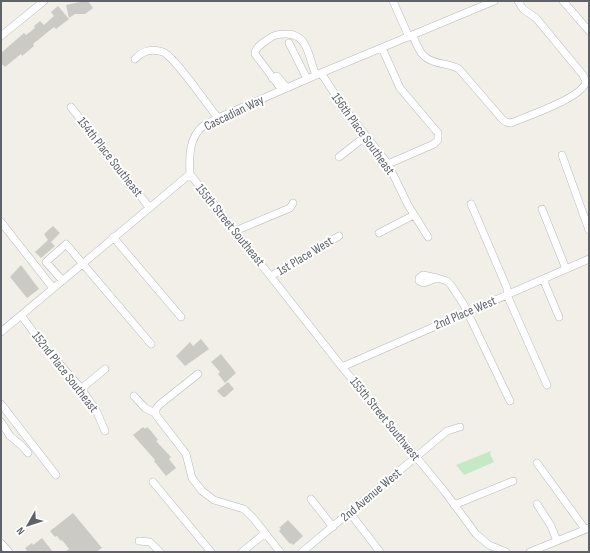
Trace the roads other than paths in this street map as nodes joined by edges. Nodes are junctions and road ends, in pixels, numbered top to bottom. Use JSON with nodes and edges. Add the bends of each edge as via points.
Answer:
{"nodes":[{"id":1,"x":44,"y":1,"type":"edge"},
{"id":2,"x":393,"y":1,"type":"edge"},
{"id":3,"x":494,"y":1,"type":"edge"},
{"id":4,"x":518,"y":1,"type":"edge"},
{"id":5,"x":563,"y":1,"type":"edge"},
{"id":6,"x":589,"y":31,"type":"edge"},
{"id":7,"x":1,"y":36,"type":"edge"},
{"id":8,"x":411,"y":37,"type":"junction"},
{"id":9,"x":289,"y":43,"type":"dead end"},
{"id":10,"x":382,"y":48,"type":"junction"},
{"id":11,"x":135,"y":59,"type":"dead end"},
{"id":12,"x":318,"y":74,"type":"junction"},
{"id":13,"x":307,"y":79,"type":"junction"},
{"id":14,"x":284,"y":89,"type":"junction"},
{"id":15,"x":71,"y":107,"type":"dead end"},
{"id":16,"x":218,"y":118,"type":"junction"},
{"id":17,"x":366,"y":136,"type":"junction"},
{"id":18,"x":562,"y":155,"type":"dead end"},
{"id":19,"x":339,"y":157,"type":"dead end"},
{"id":20,"x":388,"y":164,"type":"junction"},
{"id":21,"x":190,"y":174,"type":"junction"},
{"id":22,"x":293,"y":203,"type":"dead end"},
{"id":23,"x":472,"y":204,"type":"dead end"},
{"id":24,"x":149,"y":207,"type":"junction"},
{"id":25,"x":542,"y":209,"type":"dead end"},
{"id":26,"x":414,"y":215,"type":"junction"},
{"id":27,"x":1,"y":222,"type":"edge"},
{"id":28,"x":589,"y":230,"type":"edge"},
{"id":29,"x":235,"y":231,"type":"junction"},
{"id":30,"x":379,"y":233,"type":"dead end"},
{"id":31,"x":338,"y":236,"type":"dead end"},
{"id":32,"x":113,"y":237,"type":"junction"},
{"id":33,"x":428,"y":237,"type":"dead end"},
{"id":34,"x":589,"y":259,"type":"edge"},
{"id":35,"x":82,"y":264,"type":"junction"},
{"id":36,"x":566,"y":269,"type":"junction"},
{"id":37,"x":271,"y":276,"type":"junction"},
{"id":38,"x":437,"y":278,"type":"dead end"},
{"id":39,"x":543,"y":279,"type":"junction"},
{"id":40,"x":62,"y":280,"type":"junction"},
{"id":41,"x":53,"y":288,"type":"junction"},
{"id":42,"x":508,"y":295,"type":"junction"},
{"id":43,"x":468,"y":312,"type":"junction"},
{"id":44,"x":21,"y":315,"type":"junction"},
{"id":45,"x":181,"y":316,"type":"dead end"},
{"id":46,"x":559,"y":317,"type":"dead end"},
{"id":47,"x":1,"y":332,"type":"edge"},
{"id":48,"x":151,"y":344,"type":"dead end"},
{"id":49,"x":342,"y":367,"type":"junction"},
{"id":50,"x":105,"y":369,"type":"dead end"},
{"id":51,"x":198,"y":374,"type":"dead end"},
{"id":52,"x":547,"y":385,"type":"dead end"},
{"id":53,"x":81,"y":389,"type":"junction"},
{"id":54,"x":134,"y":396,"type":"dead end"},
{"id":55,"x":510,"y":400,"type":"dead end"},
{"id":56,"x":1,"y":404,"type":"edge"},
{"id":57,"x":155,"y":413,"type":"junction"},
{"id":58,"x":1,"y":422,"type":"edge"},
{"id":59,"x":460,"y":427,"type":"dead end"},
{"id":60,"x":105,"y":431,"type":"dead end"},
{"id":61,"x":28,"y":453,"type":"dead end"},
{"id":62,"x":416,"y":458,"type":"junction"},
{"id":63,"x":538,"y":463,"type":"dead end"},
{"id":64,"x":56,"y":475,"type":"dead end"},
{"id":65,"x":513,"y":480,"type":"dead end"},
{"id":66,"x":154,"y":482,"type":"dead end"},
{"id":67,"x":311,"y":499,"type":"dead end"},
{"id":68,"x":537,"y":504,"type":"dead end"},
{"id":69,"x":454,"y":505,"type":"junction"},
{"id":70,"x":350,"y":513,"type":"junction"},
{"id":71,"x":333,"y":527,"type":"junction"},
{"id":72,"x":587,"y":528,"type":"edge"},
{"id":73,"x":265,"y":533,"type":"junction"},
{"id":74,"x":139,"y":541,"type":"dead end"},
{"id":75,"x":557,"y":541,"type":"junction"},
{"id":76,"x":1,"y":543,"type":"edge"},
{"id":77,"x":9,"y":552,"type":"edge"},
{"id":78,"x":160,"y":552,"type":"edge"},
{"id":79,"x":211,"y":552,"type":"edge"},
{"id":80,"x":242,"y":552,"type":"edge"},
{"id":81,"x":280,"y":552,"type":"edge"},
{"id":82,"x":302,"y":552,"type":"edge"},
{"id":83,"x":380,"y":552,"type":"edge"},
{"id":84,"x":506,"y":552,"type":"edge"},
{"id":85,"x":530,"y":552,"type":"edge"}],
"edges":[{"from":1,"to":7,"type":"street"},
{"from":2,"to":8,"type":"street"},
{"from":3,"to":8,"type":"street","name":"Cascadian Way"},
{"from":4,"to":8,"type":"street","via":[[523,9],[536,18],[586,82],[568,99],[511,123],[503,120],[459,69],[433,63],[426,58]]},
{"from":5,"to":6,"type":"street"},
{"from":8,"to":10,"type":"street","name":"Cascadian Way"},
{"from":9,"to":13,"type":"street"},
{"from":10,"to":12,"type":"street","name":"Cascadian Way"},
{"from":10,"to":20,"type":"street","via":[[400,88],[438,133],[438,140],[434,144]]},
{"from":11,"to":16,"type":"street","via":[[140,53],[152,50],[164,52]]},
{"from":12,"to":13,"type":"street","name":"Cascadian Way"},
{"from":12,"to":14,"type":"street","name":"156th Place Southeast","via":[[306,44],[298,36],[283,34],[271,37],[255,51],[255,56],[272,78],[277,76]]},
{"from":12,"to":17,"type":"street","name":"156th Place Southeast"},
{"from":13,"to":14,"type":"street","name":"Cascadian Way"},
{"from":14,"to":16,"type":"street","name":"Cascadian Way"},
{"from":15,"to":24,"type":"street","name":"154th Place Southeast"},
{"from":16,"to":21,"type":"street","name":"Cascadian Way","via":[[198,131],[189,156]]},
{"from":17,"to":19,"type":"street"},
{"from":17,"to":20,"type":"street","name":"156th Place Southeast"},
{"from":18,"to":28,"type":"street"},
{"from":20,"to":26,"type":"street","name":"156th Place Southeast"},
{"from":21,"to":24,"type":"street"},
{"from":21,"to":29,"type":"street","name":"155th Street Southeast"},
{"from":22,"to":29,"type":"street","via":[[290,208]]},
{"from":23,"to":42,"type":"street","via":[[508,288]]},
{"from":24,"to":32,"type":"street"},
{"from":25,"to":36,"type":"street"},
{"from":26,"to":30,"type":"street"},
{"from":26,"to":33,"type":"street","name":"156th Place Southeast"},
{"from":27,"to":41,"type":"street"},
{"from":29,"to":37,"type":"street","name":"155th Street Southeast"},
{"from":31,"to":37,"type":"street","name":"1st Place West"},
{"from":32,"to":35,"type":"street"},
{"from":32,"to":45,"type":"street"},
{"from":34,"to":36,"type":"street","name":"2nd Place West"},
{"from":35,"to":40,"type":"street"},
{"from":35,"to":40,"type":"street","via":[[66,244],[46,262]]},
{"from":35,"to":48,"type":"street"},
{"from":36,"to":39,"type":"street","name":"2nd Place West"},
{"from":37,"to":49,"type":"street","name":"155th Street Southwest"},
{"from":38,"to":43,"type":"street","via":[[447,281]]},
{"from":39,"to":42,"type":"street","name":"2nd Place West"},
{"from":39,"to":46,"type":"street"},
{"from":40,"to":41,"type":"street"},
{"from":41,"to":44,"type":"street"},
{"from":42,"to":43,"type":"street","name":"2nd Place West"},
{"from":42,"to":52,"type":"street"},
{"from":43,"to":49,"type":"street","name":"2nd Place West"},
{"from":43,"to":55,"type":"street"},
{"from":44,"to":47,"type":"street"},
{"from":44,"to":53,"type":"street","name":"152nd Place Southeast"},
{"from":49,"to":62,"type":"street","name":"155th Street Southwest"},
{"from":50,"to":53,"type":"street"},
{"from":51,"to":57,"type":"street","via":[[159,405]]},
{"from":53,"to":60,"type":"street","name":"152nd Place Southeast","via":[[96,410]]},
{"from":54,"to":57,"type":"street","via":[[145,408]]},
{"from":56,"to":64,"type":"street"},
{"from":57,"to":73,"type":"street","via":[[186,454],[192,478],[202,492],[214,500],[244,509]]},
{"from":58,"to":61,"type":"street","via":[[10,436]]},
{"from":59,"to":62,"type":"street","name":"2nd Avenue West","via":[[447,431]]},
{"from":62,"to":69,"type":"street","name":"155th Street Southwest"},
{"from":62,"to":70,"type":"street","name":"2nd Avenue West"},
{"from":63,"to":72,"type":"street"},
{"from":65,"to":69,"type":"street"},
{"from":66,"to":79,"type":"street"},
{"from":67,"to":71,"type":"street"},
{"from":68,"to":75,"type":"street"},
{"from":69,"to":84,"type":"street","name":"155th Street Southwest","via":[[476,534],[489,545]]},
{"from":70,"to":71,"type":"street","name":"2nd Avenue West"},
{"from":70,"to":83,"type":"street"},
{"from":71,"to":82,"type":"street","name":"2nd Avenue West"},
{"from":72,"to":75,"type":"street"},
{"from":73,"to":80,"type":"street"},
{"from":73,"to":81,"type":"street"},
{"from":74,"to":78,"type":"street","via":[[150,542]]},
{"from":75,"to":85,"type":"street"},
{"from":76,"to":77,"type":"street"}]}
